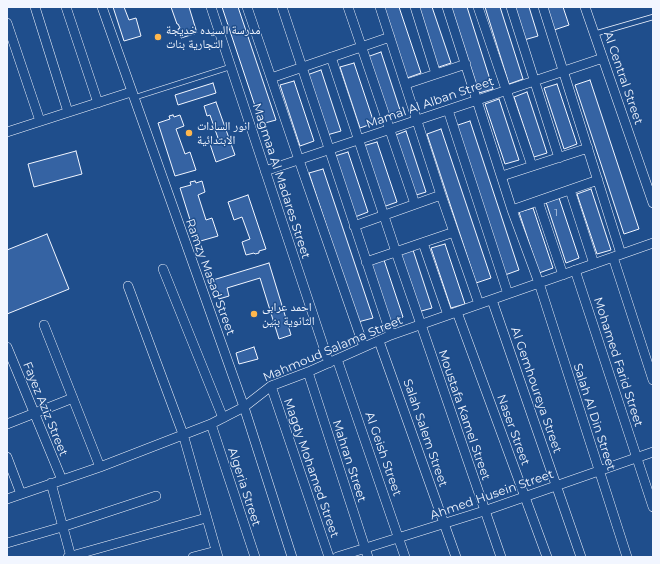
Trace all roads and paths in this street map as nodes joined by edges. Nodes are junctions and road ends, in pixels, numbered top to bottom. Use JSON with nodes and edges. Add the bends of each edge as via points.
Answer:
{"nodes":[{"id":1,"x":35,"y":7,"type":"edge"},
{"id":2,"x":66,"y":7,"type":"edge"},
{"id":3,"x":102,"y":7,"type":"edge"},
{"id":4,"x":211,"y":7,"type":"edge"},
{"id":5,"x":282,"y":7,"type":"edge"},
{"id":6,"x":348,"y":7,"type":"edge"},
{"id":7,"x":380,"y":7,"type":"edge"},
{"id":8,"x":415,"y":7,"type":"edge"},
{"id":9,"x":447,"y":7,"type":"edge"},
{"id":10,"x":478,"y":7,"type":"edge"},
{"id":11,"x":511,"y":7,"type":"edge"},
{"id":12,"x":543,"y":7,"type":"edge"},
{"id":13,"x":586,"y":7,"type":"edge"},
{"id":14,"x":251,"y":8,"type":"edge"},
{"id":15,"x":653,"y":17,"type":"edge"},
{"id":16,"x":7,"y":23,"type":"edge"},
{"id":17,"x":594,"y":34,"type":"junction"},
{"id":18,"x":390,"y":37,"type":"junction"},
{"id":19,"x":361,"y":46,"type":"junction"},
{"id":20,"x":331,"y":57,"type":"junction"},
{"id":21,"x":603,"y":58,"type":"junction"},
{"id":22,"x":466,"y":64,"type":"junction"},
{"id":23,"x":302,"y":66,"type":"junction"},
{"id":24,"x":230,"y":67,"type":"junction"},
{"id":25,"x":564,"y":71,"type":"junction"},
{"id":26,"x":436,"y":74,"type":"junction"},
{"id":27,"x":271,"y":78,"type":"junction"},
{"id":28,"x":534,"y":81,"type":"junction"},
{"id":29,"x":406,"y":84,"type":"junction"},
{"id":30,"x":506,"y":90,"type":"junction"},
{"id":31,"x":132,"y":95,"type":"junction"},
{"id":32,"x":477,"y":100,"type":"junction"},
{"id":33,"x":98,"y":103,"type":"junction"},
{"id":34,"x":448,"y":110,"type":"junction"},
{"id":35,"x":68,"y":112,"type":"junction"},
{"id":36,"x":418,"y":120,"type":"junction"},
{"id":37,"x":40,"y":122,"type":"junction"},
{"id":38,"x":8,"y":129,"type":"edge"},
{"id":39,"x":389,"y":129,"type":"junction"},
{"id":40,"x":359,"y":140,"type":"junction"},
{"id":41,"x":588,"y":148,"type":"junction"},
{"id":42,"x":329,"y":150,"type":"junction"},
{"id":43,"x":559,"y":158,"type":"junction"},
{"id":44,"x":299,"y":160,"type":"junction"},
{"id":45,"x":532,"y":166,"type":"junction"},
{"id":46,"x":265,"y":171,"type":"junction"},
{"id":47,"x":502,"y":176,"type":"junction"},
{"id":48,"x":598,"y":180,"type":"junction"},
{"id":49,"x":570,"y":190,"type":"junction"},
{"id":50,"x":441,"y":195,"type":"junction"},
{"id":51,"x":538,"y":201,"type":"junction"},
{"id":52,"x":653,"y":203,"type":"edge"},
{"id":53,"x":415,"y":204,"type":"junction"},
{"id":54,"x":512,"y":210,"type":"junction"},
{"id":55,"x":384,"y":215,"type":"junction"},
{"id":56,"x":354,"y":226,"type":"junction"},
{"id":57,"x":454,"y":232,"type":"junction"},
{"id":58,"x":423,"y":242,"type":"junction"},
{"id":59,"x":653,"y":243,"type":"edge"},
{"id":60,"x":396,"y":252,"type":"junction"},
{"id":61,"x":617,"y":256,"type":"junction"},
{"id":62,"x":366,"y":262,"type":"junction"},
{"id":63,"x":594,"y":264,"type":"junction"},
{"id":64,"x":163,"y":269,"type":"dead end"},
{"id":65,"x":576,"y":270,"type":"junction"},
{"id":66,"x":563,"y":275,"type":"junction"},
{"id":67,"x":538,"y":283,"type":"junction"},
{"id":68,"x":128,"y":286,"type":"dead end"},
{"id":69,"x":508,"y":294,"type":"junction"},
{"id":70,"x":492,"y":300,"type":"junction"},
{"id":71,"x":479,"y":304,"type":"junction"},
{"id":72,"x":453,"y":314,"type":"junction"},
{"id":73,"x":44,"y":325,"type":"dead end"},
{"id":74,"x":421,"y":325,"type":"junction"},
{"id":75,"x":391,"y":335,"type":"junction"},
{"id":76,"x":379,"y":340,"type":"junction"},
{"id":77,"x":7,"y":347,"type":"edge"},
{"id":78,"x":364,"y":347,"type":"junction"},
{"id":79,"x":333,"y":361,"type":"junction"},
{"id":80,"x":308,"y":372,"type":"junction"},
{"id":81,"x":653,"y":380,"type":"edge"},
{"id":82,"x":270,"y":386,"type":"junction"},
{"id":83,"x":73,"y":398,"type":"junction"},
{"id":84,"x":244,"y":407,"type":"junction"},
{"id":85,"x":34,"y":413,"type":"junction"},
{"id":86,"x":222,"y":418,"type":"junction"},
{"id":87,"x":7,"y":424,"type":"edge"},
{"id":88,"x":211,"y":424,"type":"junction"},
{"id":89,"x":183,"y":434,"type":"junction"},
{"id":90,"x":653,"y":452,"type":"edge"},
{"id":91,"x":7,"y":457,"type":"edge"},
{"id":92,"x":637,"y":457,"type":"junction"},
{"id":93,"x":100,"y":467,"type":"junction"},
{"id":94,"x":598,"y":471,"type":"junction"},
{"id":95,"x":62,"y":480,"type":"junction"},
{"id":96,"x":51,"y":484,"type":"junction"},
{"id":97,"x":556,"y":486,"type":"junction"},
{"id":98,"x":21,"y":494,"type":"junction"},
{"id":99,"x":156,"y":496,"type":"dead end"},
{"id":100,"x":525,"y":496,"type":"junction"},
{"id":101,"x":7,"y":500,"type":"edge"},
{"id":102,"x":653,"y":506,"type":"edge"},
{"id":103,"x":484,"y":511,"type":"junction"},
{"id":104,"x":206,"y":518,"type":"junction"},
{"id":105,"x":444,"y":524,"type":"junction"},
{"id":106,"x":62,"y":526,"type":"junction"},
{"id":107,"x":399,"y":538,"type":"junction"},
{"id":108,"x":7,"y":543,"type":"edge"},
{"id":109,"x":366,"y":553,"type":"edge"},
{"id":110,"x":217,"y":554,"type":"edge"},
{"id":111,"x":70,"y":557,"type":"edge"},
{"id":112,"x":193,"y":557,"type":"edge"},
{"id":113,"x":255,"y":557,"type":"edge"},
{"id":114,"x":292,"y":557,"type":"edge"},
{"id":115,"x":329,"y":557,"type":"edge"},
{"id":116,"x":337,"y":557,"type":"edge"},
{"id":117,"x":405,"y":557,"type":"edge"},
{"id":118,"x":456,"y":557,"type":"edge"},
{"id":119,"x":501,"y":557,"type":"edge"},
{"id":120,"x":547,"y":557,"type":"edge"},
{"id":121,"x":581,"y":557,"type":"edge"},
{"id":122,"x":627,"y":557,"type":"edge"}],
"edges":[{"from":1,"to":35,"type":"street"},
{"from":2,"to":33,"type":"street"},
{"from":3,"to":31,"type":"street","name":"Ramzy Masad Street"},
{"from":4,"to":24,"type":"street","name":"Magmaa Al Madares Street"},
{"from":5,"to":23,"type":"street"},
{"from":6,"to":19,"type":"street"},
{"from":7,"to":18,"type":"street"},
{"from":8,"to":26,"type":"street"},
{"from":9,"to":22,"type":"street","name":"Salah Al Din Street"},
{"from":10,"to":30,"type":"street"},
{"from":11,"to":28,"type":"street"},
{"from":12,"to":25,"type":"street"},
{"from":13,"to":17,"type":"street","name":"Al Central Street"},
{"from":14,"to":27,"type":"street"},
{"from":15,"to":17,"type":"lane"},
{"from":16,"to":37,"type":"street"},
{"from":17,"to":21,"type":"street","name":"Al Central Street"},
{"from":18,"to":19,"type":"street"},
{"from":18,"to":29,"type":"street"},
{"from":19,"to":20,"type":"street"},
{"from":19,"to":39,"type":"street"},
{"from":20,"to":23,"type":"street"},
{"from":20,"to":40,"type":"street","name":"Moustafa Kamel Street"},
{"from":21,"to":25,"type":"street","name":"Mamal Al Alban Street"},
{"from":21,"to":52,"type":"street","name":"Al Central Street"},
{"from":22,"to":26,"type":"street"},
{"from":22,"to":32,"type":"street","name":"Salah Al Din Street"},
{"from":23,"to":27,"type":"street"},
{"from":23,"to":42,"type":"street"},
{"from":24,"to":31,"type":"lane"},
{"from":24,"to":46,"type":"street","name":"Magmaa Al Madares Street"},
{"from":25,"to":28,"type":"street","name":"Mamal Al Alban Street"},
{"from":25,"to":41,"type":"street"},
{"from":26,"to":29,"type":"street"},
{"from":27,"to":44,"type":"street"},
{"from":28,"to":30,"type":"street","name":"Mamal Al Alban Street"},
{"from":28,"to":43,"type":"street"},
{"from":29,"to":36,"type":"street"},
{"from":30,"to":32,"type":"street","name":"Mamal Al Alban Street"},
{"from":30,"to":45,"type":"street"},
{"from":31,"to":33,"type":"street"},
{"from":31,"to":84,"type":"street","name":"Ramzy Masad Street"},
{"from":32,"to":34,"type":"street","name":"Mamal Al Alban Street"},
{"from":32,"to":47,"type":"street","name":"Salah Al Din Street"},
{"from":33,"to":35,"type":"street"},
{"from":34,"to":36,"type":"street","name":"Mamal Al Alban Street"},
{"from":34,"to":69,"type":"street"},
{"from":35,"to":37,"type":"street"},
{"from":36,"to":39,"type":"street","name":"Mamal Al Alban Street"},
{"from":36,"to":50,"type":"street"},
{"from":37,"to":38,"type":"street"},
{"from":39,"to":40,"type":"street","name":"Mamal Al Alban Street"},
{"from":39,"to":53,"type":"street"},
{"from":40,"to":42,"type":"street","name":"Mamal Al Alban Street"},
{"from":40,"to":55,"type":"street","name":"Moustafa Kamel Street"},
{"from":41,"to":43,"type":"street"},
{"from":41,"to":48,"type":"street"},
{"from":42,"to":44,"type":"street","name":"Mamal Al Alban Street"},
{"from":42,"to":56,"type":"street"},
{"from":43,"to":45,"type":"street"},
{"from":44,"to":46,"type":"street","name":"Mamal Al Alban Street"},
{"from":44,"to":78,"type":"street"},
{"from":45,"to":47,"type":"street"},
{"from":46,"to":79,"type":"street","name":"Magmaa Al Madares Street"},
{"from":47,"to":54,"type":"street","name":"Salah Al Din Street"},
{"from":48,"to":49,"type":"street"},
{"from":48,"to":61,"type":"street"},
{"from":49,"to":51,"type":"street"},
{"from":49,"to":63,"type":"street"},
{"from":50,"to":53,"type":"street"},
{"from":50,"to":57,"type":"street"},
{"from":51,"to":54,"type":"street"},
{"from":51,"to":66,"type":"street"},
{"from":53,"to":55,"type":"street"},
{"from":54,"to":67,"type":"street","name":"Salah Al Din Street"},
{"from":55,"to":56,"type":"street"},
{"from":55,"to":60,"type":"street","name":"Moustafa Kamel Street"},
{"from":56,"to":62,"type":"street"},
{"from":57,"to":58,"type":"street"},
{"from":57,"to":71,"type":"street"},
{"from":58,"to":60,"type":"street"},
{"from":58,"to":72,"type":"street","name":"Naser Street"},
{"from":59,"to":61,"type":"street","name":"Mahmoud Salama Street"},
{"from":60,"to":62,"type":"street"},
{"from":60,"to":74,"type":"street","name":"Moustafa Kamel Street"},
{"from":61,"to":63,"type":"street","name":"Mahmoud Salama Street"},
{"from":61,"to":81,"type":"street"},
{"from":62,"to":75,"type":"street"},
{"from":63,"to":65,"type":"street","name":"Mahmoud Salama Street"},
{"from":64,"to":86,"type":"street"},
{"from":65,"to":66,"type":"street","name":"Mahmoud Salama Street"},
{"from":65,"to":92,"type":"street","name":"Mohamed Farid Street"},
{"from":66,"to":67,"type":"street","name":"Mahmoud Salama Street"},
{"from":67,"to":69,"type":"street","name":"Mahmoud Salama Street"},
{"from":67,"to":94,"type":"street","name":"Salah Al Din Street"},
{"from":68,"to":89,"type":"street"},
{"from":69,"to":70,"type":"street","name":"Mahmoud Salama Street"},
{"from":70,"to":71,"type":"street","name":"Mahmoud Salama Street"},
{"from":70,"to":97,"type":"street","name":"Al Gemhoureya Street"},
{"from":71,"to":72,"type":"street","name":"Mahmoud Salama Street"},
{"from":72,"to":74,"type":"street","name":"Mahmoud Salama Street"},
{"from":72,"to":100,"type":"street","name":"Naser Street"},
{"from":73,"to":83,"type":"street"},
{"from":74,"to":75,"type":"street","name":"Mahmoud Salama Street"},
{"from":74,"to":103,"type":"street","name":"Moustafa Kamel Street"},
{"from":75,"to":76,"type":"street","name":"Mahmoud Salama Street"},
{"from":76,"to":78,"type":"street","name":"Mahmoud Salama Street"},
{"from":76,"to":105,"type":"street","name":"Salah Salem Street"},
{"from":77,"to":85,"type":"street","name":"Fayez Aziz Street"},
{"from":78,"to":79,"type":"street","name":"Mahmoud Salama Street"},
{"from":79,"to":80,"type":"street","name":"Mahmoud Salama Street"},
{"from":79,"to":107,"type":"street","name":"Al Geish Street"},
{"from":80,"to":82,"type":"street","name":"Mahmoud Salama Street"},
{"from":80,"to":109,"type":"street","name":"Mahran Street"},
{"from":82,"to":84,"type":"street","name":"Mahmoud Salama Street"},
{"from":82,"to":115,"type":"street","name":"Magdy Mohamed Street"},
{"from":83,"to":85,"type":"street"},
{"from":83,"to":93,"type":"street"},
{"from":84,"to":86,"type":"street","name":"Mahmoud Salama Street"},
{"from":84,"to":114,"type":"street","name":"Ramzy Masad Street"},
{"from":85,"to":87,"type":"street"},
{"from":85,"to":95,"type":"street","name":"Fayez Aziz Street"},
{"from":86,"to":88,"type":"street","name":"Mahmoud Salama Street"},
{"from":88,"to":89,"type":"street","name":"Mahmoud Salama Street"},
{"from":88,"to":113,"type":"street","name":"Algeria Street"},
{"from":89,"to":93,"type":"street","name":"Mahmoud Salama Street"},
{"from":89,"to":104,"type":"street"},
{"from":90,"to":92,"type":"street","name":"Ahmed Husein Street"},
{"from":91,"to":98,"type":"street"},
{"from":92,"to":94,"type":"street","name":"Ahmed Husein Street"},
{"from":92,"to":102,"type":"street","name":"Mohamed Farid Street"},
{"from":93,"to":95,"type":"street","name":"Mahmoud Salama Street"},
{"from":94,"to":97,"type":"street","name":"Ahmed Husein Street"},
{"from":94,"to":122,"type":"street","name":"Salah Al Din Street"},
{"from":95,"to":96,"type":"street","name":"Mahmoud Salama Street"},
{"from":96,"to":98,"type":"street","name":"Mahmoud Salama Street"},
{"from":96,"to":106,"type":"street"},
{"from":97,"to":100,"type":"street","name":"Ahmed Husein Street"},
{"from":97,"to":121,"type":"street","name":"Al Gemhoureya Street"},
{"from":98,"to":101,"type":"street","name":"Mahmoud Salama Street"},
{"from":99,"to":106,"type":"street"},
{"from":100,"to":103,"type":"street","name":"Ahmed Husein Street"},
{"from":100,"to":120,"type":"street","name":"Naser Street"},
{"from":103,"to":105,"type":"street","name":"Ahmed Husein Street"},
{"from":103,"to":119,"type":"street","name":"Moustafa Kamel Street"},
{"from":104,"to":110,"type":"street"},
{"from":104,"to":111,"type":"street"},
{"from":105,"to":107,"type":"street","name":"Ahmed Husein Street"},
{"from":105,"to":118,"type":"street","name":"Salah Salem Street"},
{"from":106,"to":108,"type":"street"},
{"from":106,"to":111,"type":"street"},
{"from":107,"to":109,"type":"street","name":"Ahmed Husein Street"},
{"from":107,"to":117,"type":"street","name":"Al Geish Street"},
{"from":109,"to":116,"type":"street","name":"Ahmed Husein Street"},
{"from":110,"to":112,"type":"street"}]}
